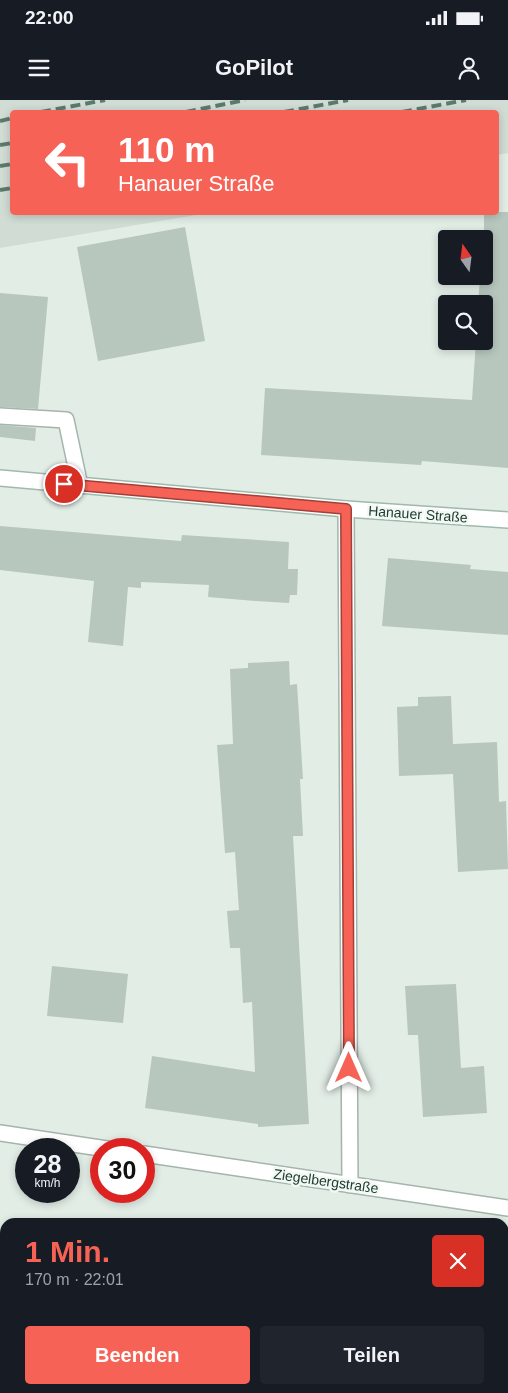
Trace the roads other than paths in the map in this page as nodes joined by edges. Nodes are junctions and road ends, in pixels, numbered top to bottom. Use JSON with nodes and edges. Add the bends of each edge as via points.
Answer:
{"nodes":[{"id":1,"x":0,"y":416,"type":"edge"},
{"id":2,"x":0,"y":478,"type":"edge"},
{"id":3,"x":80,"y":486,"type":"junction"},
{"id":4,"x":346,"y":509,"type":"junction"},
{"id":5,"x":508,"y":520,"type":"edge"},
{"id":6,"x":0,"y":1133,"type":"edge"},
{"id":7,"x":90,"y":1146,"type":"edge"},
{"id":8,"x":155,"y":1156,"type":"edge"},
{"id":9,"x":350,"y":1184,"type":"junction"},
{"id":10,"x":508,"y":1208,"type":"edge"}],
"edges":[{"from":1,"to":3,"type":"street","via":[[66,420]]},
{"from":2,"to":3,"type":"street","name":"Hanauer Straße"},
{"from":3,"to":4,"type":"street","name":"Hanauer Straße"},
{"from":4,"to":5,"type":"street","name":"Hanauer Straße"},
{"from":4,"to":9,"type":"street"},
{"from":6,"to":7,"type":"street"},
{"from":8,"to":9,"type":"street","name":"Ziegelbergstraße"},
{"from":9,"to":10,"type":"street","name":"Ziegelbergstraße"}]}
